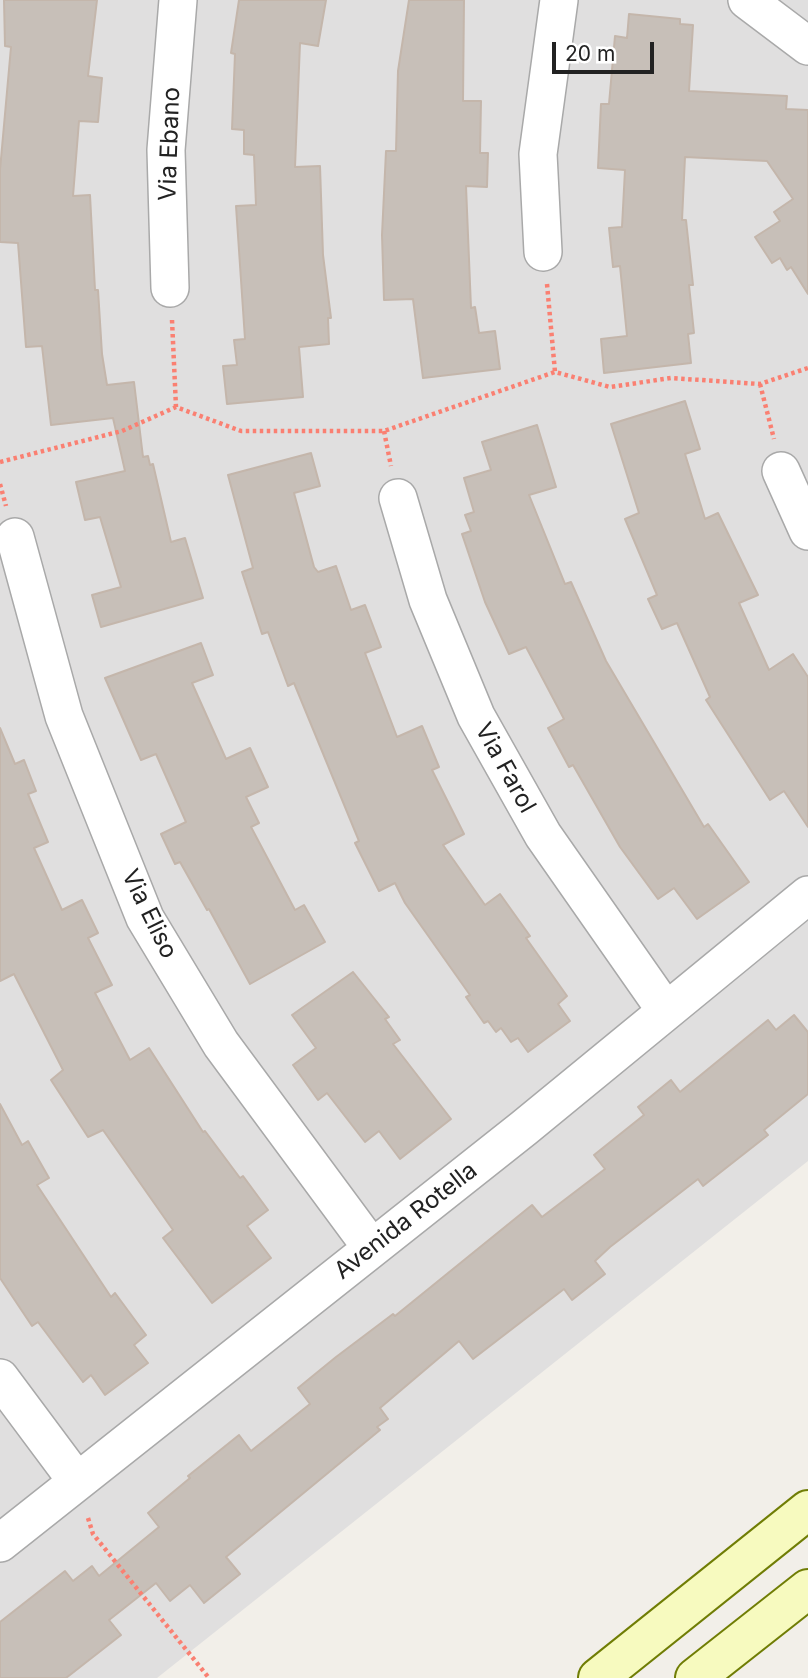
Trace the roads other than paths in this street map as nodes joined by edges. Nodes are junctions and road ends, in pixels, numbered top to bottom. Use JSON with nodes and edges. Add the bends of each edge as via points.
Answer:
{"nodes":[{"id":1,"x":178,"y":0,"type":"edge"},
{"id":2,"x":559,"y":0,"type":"edge"},
{"id":3,"x":747,"y":0,"type":"edge"},
{"id":4,"x":808,"y":46,"type":"edge"},
{"id":5,"x":543,"y":252,"type":"road end"},
{"id":6,"x":170,"y":288,"type":"road end"},
{"id":7,"x":781,"y":471,"type":"road end"},
{"id":8,"x":398,"y":498,"type":"dead end"},
{"id":9,"x":808,"y":531,"type":"edge"},
{"id":10,"x":15,"y":537,"type":"dead end"},
{"id":11,"x":808,"y":895,"type":"edge"},
{"id":12,"x":666,"y":1011,"type":"junction"},
{"id":13,"x":371,"y":1247,"type":"junction"},
{"id":14,"x":0,"y":1378,"type":"edge"},
{"id":15,"x":76,"y":1480,"type":"junction"},
{"id":16,"x":808,"y":1510,"type":"edge"},
{"id":17,"x":0,"y":1543,"type":"edge"},
{"id":18,"x":808,"y":1589,"type":"edge"},
{"id":19,"x":598,"y":1678,"type":"edge"},
{"id":20,"x":695,"y":1678,"type":"edge"}],
"edges":[{"from":1,"to":6,"type":"street","name":"Via Ebano","via":[[166,150]]},
{"from":2,"to":5,"type":"street","via":[[538,154]]},
{"from":3,"to":4,"type":"street"},
{"from":7,"to":9,"type":"street"},
{"from":8,"to":12,"type":"street","name":"Via Farol","via":[[428,600],[475,716],[543,835]]},
{"from":10,"to":13,"type":"street","name":"Via Eliso","via":[[64,716],[145,918],[221,1044]]},
{"from":11,"to":12,"type":"street","name":"Avenida Rotella"},
{"from":12,"to":13,"type":"street","name":"Avenida Rotella"},
{"from":13,"to":15,"type":"street","name":"Avenida Rotella"},
{"from":14,"to":15,"type":"street"},
{"from":15,"to":17,"type":"street","name":"Avenida Rotella"},
{"from":16,"to":19,"type":"main road"},
{"from":18,"to":20,"type":"main road"}]}
